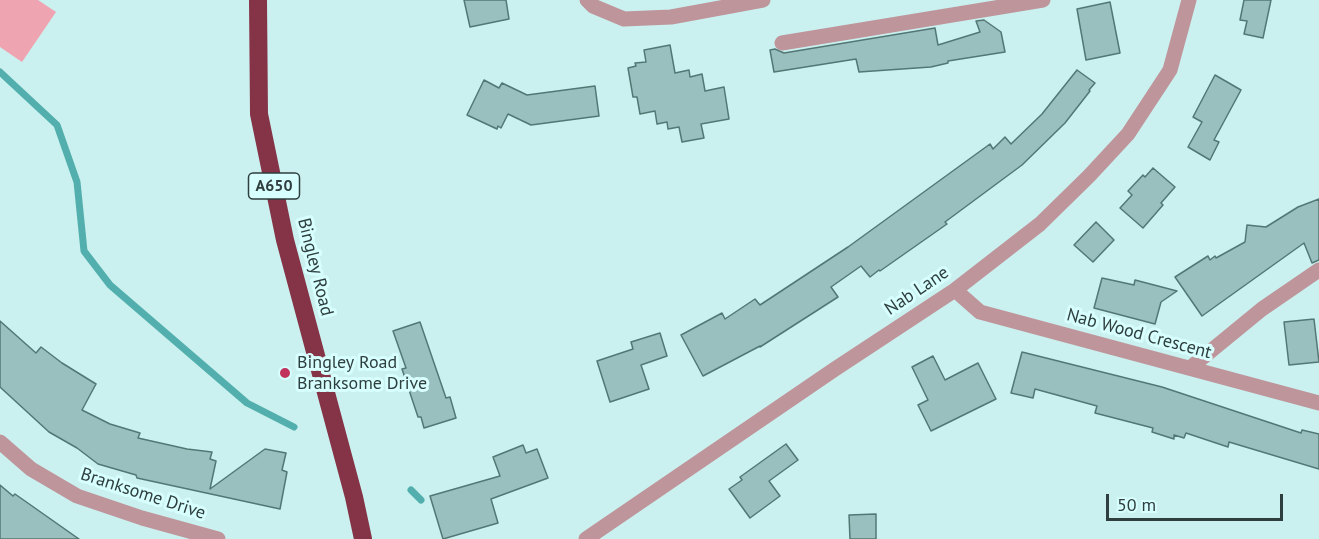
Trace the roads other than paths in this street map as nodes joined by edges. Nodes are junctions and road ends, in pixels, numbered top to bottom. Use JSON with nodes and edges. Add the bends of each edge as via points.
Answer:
{"nodes":[{"id":1,"x":258,"y":0,"type":"edge"},
{"id":2,"x":587,"y":0,"type":"edge"},
{"id":3,"x":762,"y":0,"type":"edge"},
{"id":4,"x":1043,"y":0,"type":"edge"},
{"id":5,"x":1189,"y":0,"type":"edge"},
{"id":6,"x":782,"y":43,"type":"dead end"},
{"id":7,"x":1319,"y":270,"type":"edge"},
{"id":8,"x":955,"y":290,"type":"junction"},
{"id":9,"x":1190,"y":368,"type":"junction"},
{"id":10,"x":1319,"y":403,"type":"edge"},
{"id":11,"x":0,"y":442,"type":"edge"},
{"id":12,"x":218,"y":539,"type":"edge"},
{"id":13,"x":363,"y":539,"type":"edge"},
{"id":14,"x":586,"y":539,"type":"edge"}],
"edges":[{"from":1,"to":13,"type":"highway","name":"Bingley Road","number":"A650","via":[[259,114],[285,240]]},
{"from":2,"to":3,"type":"street","via":[[624,19],[671,17]]},
{"from":4,"to":6,"type":"street"},
{"from":5,"to":8,"type":"street","name":"Nab Lane","via":[[1170,70],[1128,134],[1040,224]]},
{"from":7,"to":9,"type":"street","via":[[1262,309]]},
{"from":8,"to":9,"type":"street","name":"Nab Wood Crescent","via":[[980,312]]},
{"from":8,"to":14,"type":"street","name":"Nab Lane"},
{"from":9,"to":10,"type":"street","name":"Nab Wood Crescent"},
{"from":11,"to":12,"type":"street","name":"Branksome Drive","via":[[31,469],[77,496]]}]}
